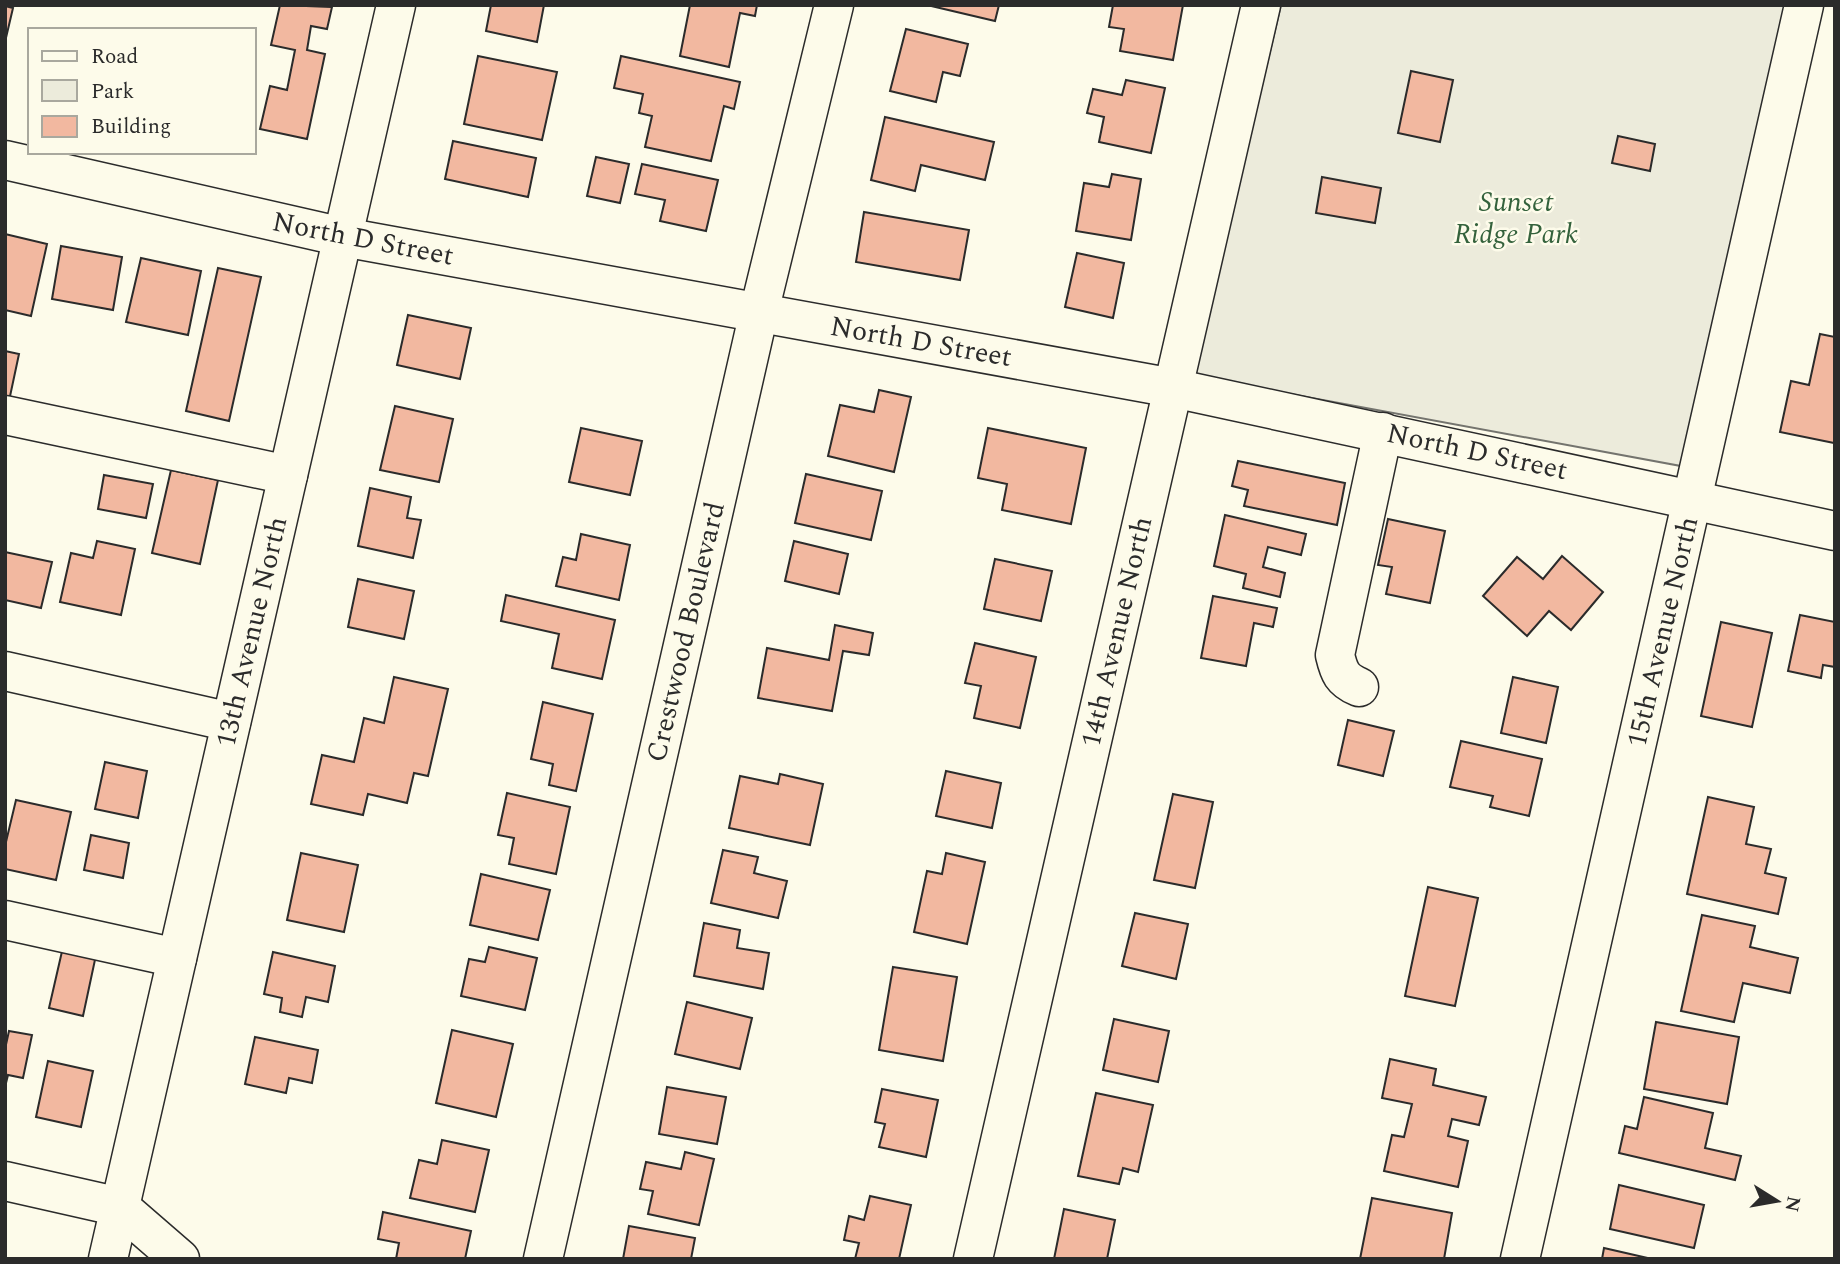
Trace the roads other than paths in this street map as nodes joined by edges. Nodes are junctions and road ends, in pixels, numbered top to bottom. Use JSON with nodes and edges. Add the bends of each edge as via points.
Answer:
{"nodes":[{"id":1,"x":396,"y":5,"type":"edge"},
{"id":2,"x":834,"y":5,"type":"edge"},
{"id":3,"x":1261,"y":5,"type":"edge"},
{"id":4,"x":1804,"y":5,"type":"edge"},
{"id":5,"x":5,"y":160,"type":"edge"},
{"id":6,"x":343,"y":237,"type":"junction"},
{"id":7,"x":759,"y":312,"type":"junction"},
{"id":8,"x":1173,"y":388,"type":"junction"},
{"id":9,"x":5,"y":415,"type":"edge"},
{"id":10,"x":1384,"y":432,"type":"junction"},
{"id":11,"x":288,"y":475,"type":"junction"},
{"id":12,"x":1693,"y":500,"type":"junction"},
{"id":13,"x":1835,"y":531,"type":"edge"},
{"id":14,"x":5,"y":671,"type":"edge"},
{"id":15,"x":1359,"y":687,"type":"dead end"},
{"id":16,"x":231,"y":722,"type":"junction"},
{"id":17,"x":5,"y":920,"type":"edge"},
{"id":18,"x":177,"y":958,"type":"junction"},
{"id":19,"x":5,"y":1181,"type":"edge"},
{"id":20,"x":120,"y":1207,"type":"junction"},
{"id":21,"x":108,"y":1259,"type":"edge"},
{"id":22,"x":180,"y":1259,"type":"edge"},
{"id":23,"x":543,"y":1259,"type":"edge"},
{"id":24,"x":973,"y":1259,"type":"edge"},
{"id":25,"x":1520,"y":1259,"type":"edge"}],
"edges":[{"from":1,"to":6,"type":"street","name":"13th Avenue North"},
{"from":2,"to":7,"type":"street","name":"Crestwood Boulevard"},
{"from":3,"to":8,"type":"street","name":"14th Avenue North"},
{"from":4,"to":12,"type":"street","name":"15th Avenue North"},
{"from":5,"to":6,"type":"street","name":"North D Street"},
{"from":6,"to":7,"type":"street","name":"North D Street"},
{"from":6,"to":11,"type":"street","name":"13th Avenue North"},
{"from":7,"to":8,"type":"street","name":"North D Street"},
{"from":7,"to":23,"type":"street","name":"Crestwood Boulevard"},
{"from":8,"to":10,"type":"street","name":"North D Street"},
{"from":8,"to":24,"type":"street","name":"14th Avenue North"},
{"from":9,"to":11,"type":"street"},
{"from":10,"to":12,"type":"street","name":"North D Street"},
{"from":10,"to":15,"type":"street","via":[[1335,655],[1339,672]]},
{"from":11,"to":16,"type":"street","name":"13th Avenue North"},
{"from":12,"to":13,"type":"street","name":"North D Street"},
{"from":12,"to":25,"type":"street","name":"15th Avenue North"},
{"from":14,"to":16,"type":"street"},
{"from":16,"to":18,"type":"street","name":"13th Avenue North"},
{"from":17,"to":18,"type":"street"},
{"from":18,"to":20,"type":"street","name":"13th Avenue North"},
{"from":19,"to":20,"type":"street"},
{"from":20,"to":21,"type":"street","name":"13th Avenue North"},
{"from":20,"to":22,"type":"street"}]}
